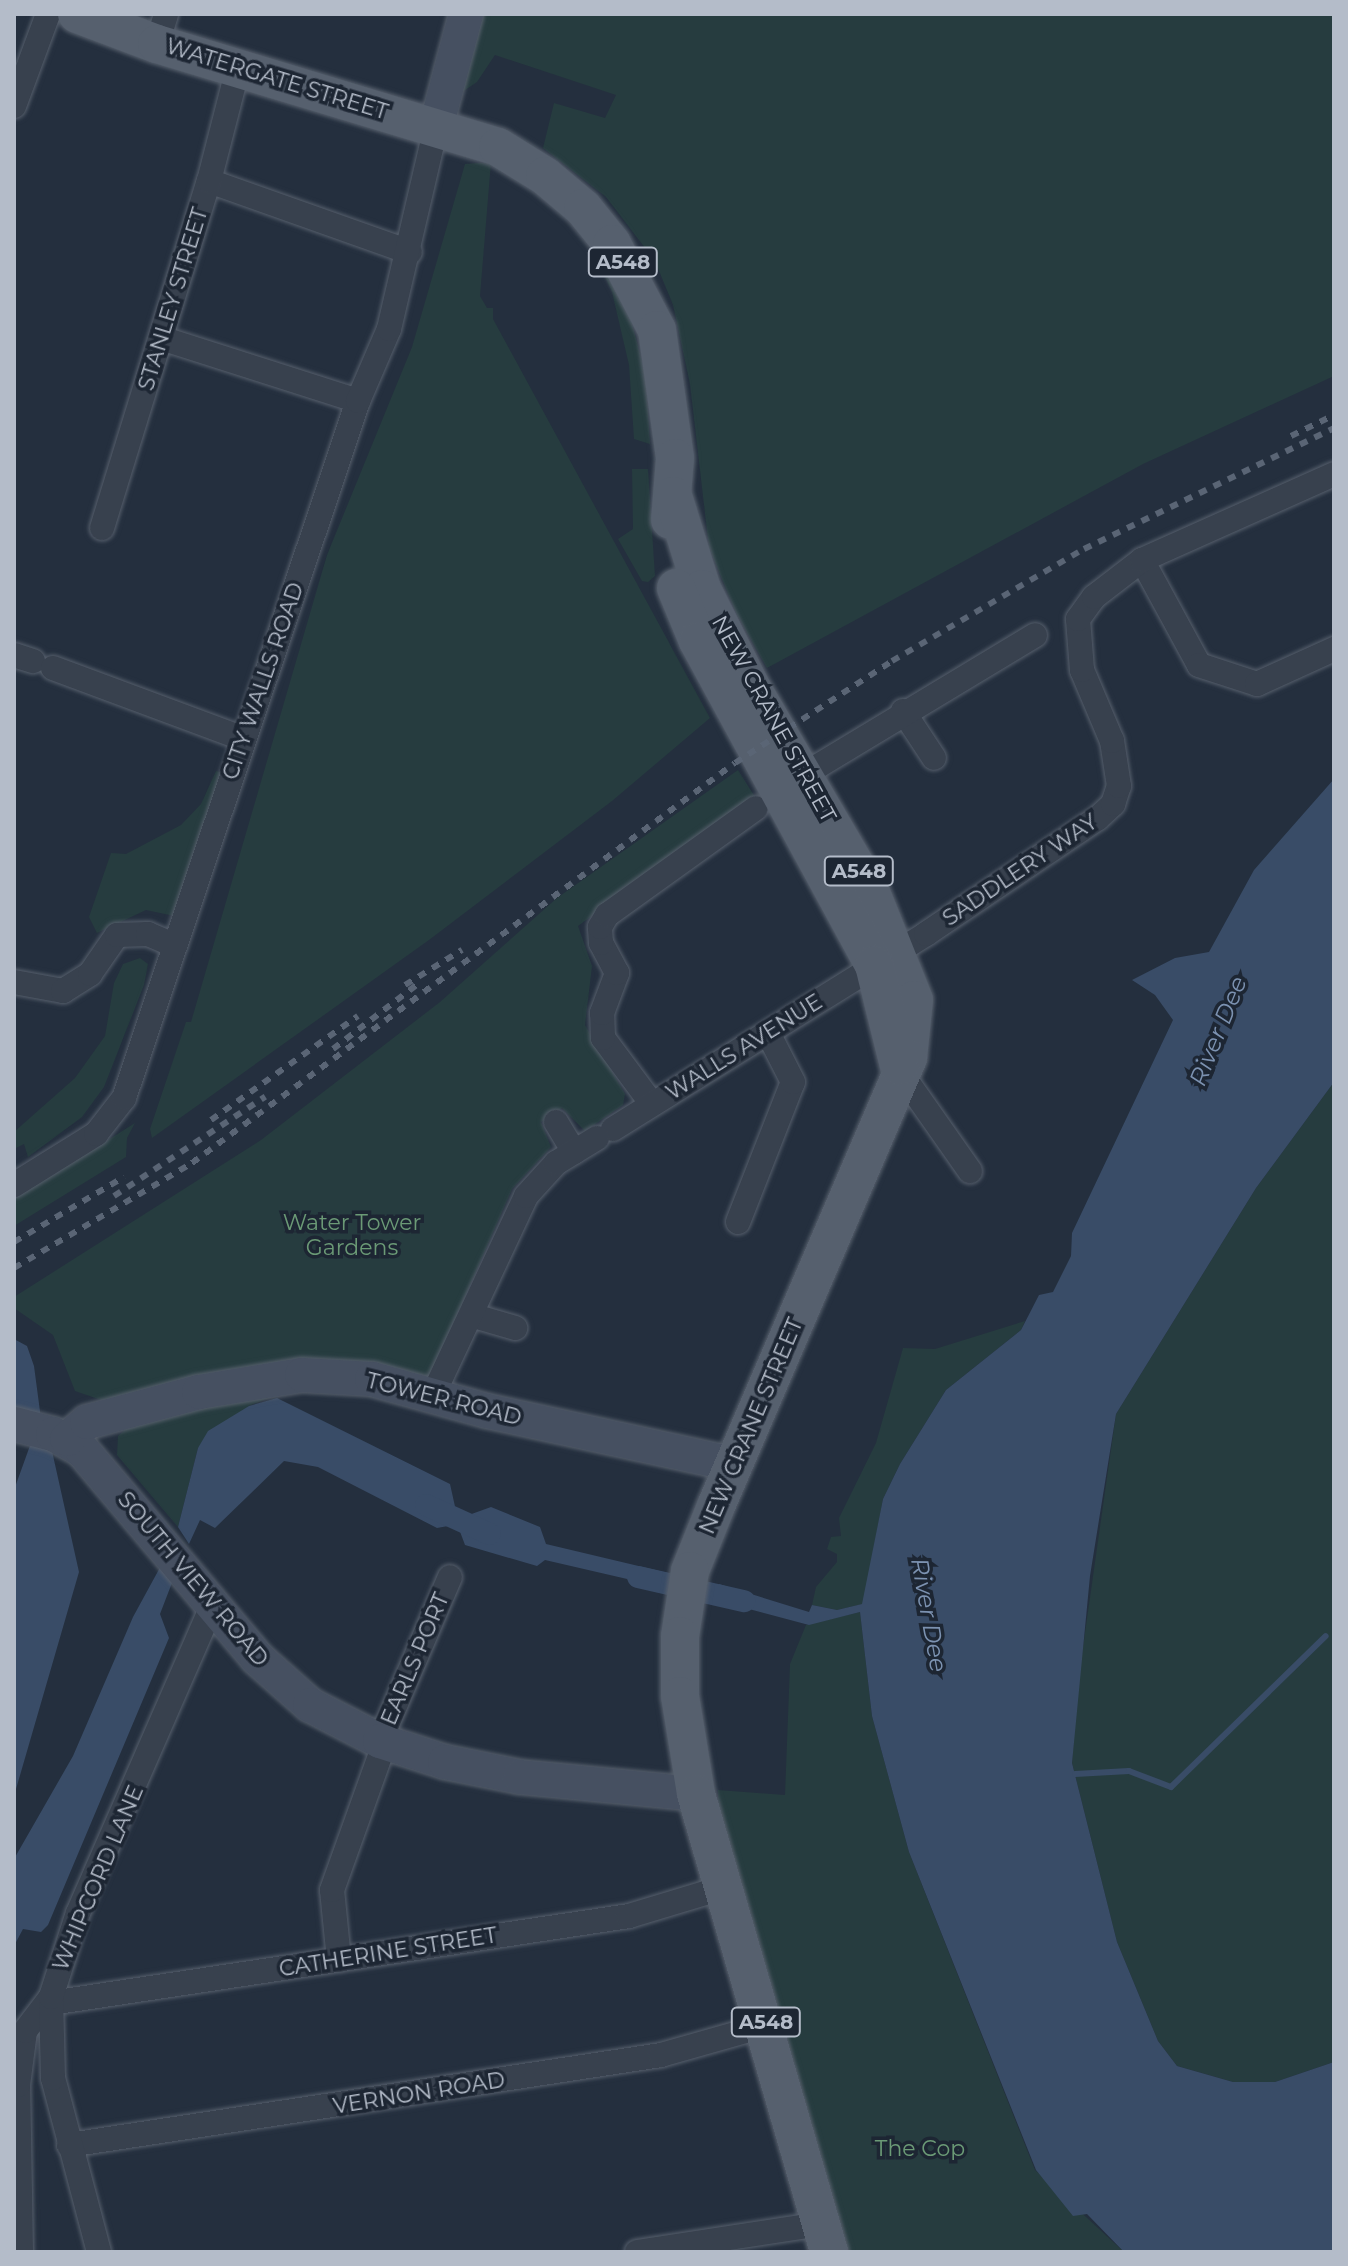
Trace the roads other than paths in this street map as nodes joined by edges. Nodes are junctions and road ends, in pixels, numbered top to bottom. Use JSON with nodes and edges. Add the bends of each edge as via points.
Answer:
{"nodes":[{"id":1,"x":48,"y":14,"type":"edge"},
{"id":2,"x":77,"y":14,"type":"edge"},
{"id":3,"x":466,"y":14,"type":"edge"},
{"id":4,"x":162,"y":29,"type":"edge"},
{"id":5,"x":238,"y":68,"type":"junction"},
{"id":6,"x":14,"y":106,"type":"edge"},
{"id":7,"x":436,"y":127,"type":"junction"},
{"id":8,"x":478,"y":140,"type":"joint"},
{"id":9,"x":209,"y":181,"type":"junction"},
{"id":10,"x":410,"y":252,"type":"junction"},
{"id":11,"x":161,"y":338,"type":"junction"},
{"id":12,"x":358,"y":401,"type":"junction"},
{"id":13,"x":1334,"y":474,"type":"edge"},
{"id":14,"x":102,"y":528,"type":"dead end"},
{"id":15,"x":1142,"y":560,"type":"junction"},
{"id":16,"x":1035,"y":635,"type":"dead end"},
{"id":17,"x":1334,"y":649,"type":"edge"},
{"id":18,"x":33,"y":661,"type":"edge"},
{"id":19,"x":903,"y":711,"type":"junction"},
{"id":20,"x":244,"y":739,"type":"junction"},
{"id":21,"x":934,"y":758,"type":"dead end"},
{"id":22,"x":780,"y":791,"type":"junction"},
{"id":23,"x":174,"y":945,"type":"junction"},
{"id":24,"x":886,"y":959,"type":"junction"},
{"id":25,"x":14,"y":982,"type":"edge"},
{"id":26,"x":768,"y":1033,"type":"junction"},
{"id":27,"x":901,"y":1073,"type":"junction"},
{"id":28,"x":652,"y":1104,"type":"junction"},
{"id":29,"x":556,"y":1122,"type":"dead end"},
{"id":30,"x":574,"y":1152,"type":"junction"},
{"id":31,"x":970,"y":1171,"type":"dead end"},
{"id":32,"x":14,"y":1185,"type":"edge"},
{"id":33,"x":738,"y":1222,"type":"dead end"},
{"id":34,"x":474,"y":1316,"type":"junction"},
{"id":35,"x":515,"y":1328,"type":"dead end"},
{"id":36,"x":432,"y":1397,"type":"junction"},
{"id":37,"x":14,"y":1424,"type":"edge"},
{"id":38,"x":60,"y":1437,"type":"junction"},
{"id":39,"x":733,"y":1464,"type":"junction"},
{"id":40,"x":450,"y":1577,"type":"dead end"},
{"id":41,"x":212,"y":1607,"type":"junction"},
{"id":42,"x":382,"y":1742,"type":"junction"},
{"id":43,"x":696,"y":1794,"type":"junction"},
{"id":44,"x":722,"y":1888,"type":"junction"},
{"id":45,"x":339,"y":1960,"type":"junction"},
{"id":46,"x":51,"y":2000,"type":"junction"},
{"id":47,"x":767,"y":2025,"type":"junction"},
{"id":48,"x":69,"y":2145,"type":"junction"},
{"id":49,"x":825,"y":2238,"type":"edge"},
{"id":50,"x":21,"y":2252,"type":"edge"},
{"id":51,"x":99,"y":2252,"type":"edge"},
{"id":52,"x":637,"y":2252,"type":"edge"}],
"edges":[{"from":1,"to":6,"type":"street"},
{"from":2,"to":4,"type":"main road","name":"WATERGATE STREET","number":"A548"},
{"from":3,"to":7,"type":"street"},
{"from":4,"to":5,"type":"main road","name":"WATERGATE STREET","number":"A548"},
{"from":5,"to":7,"type":"main road","name":"WATERGATE STREET","number":"A548"},
{"from":5,"to":9,"type":"street","name":"STANLEY STREET"},
{"from":7,"to":8,"type":"main road","name":"WATERGATE STREET","number":"A548"},
{"from":7,"to":10,"type":"street","name":"CITY WALLS ROAD"},
{"from":8,"to":22,"type":"main road","name":"NEW CRANE STREET","number":"A548","via":[[545,176],[583,208],[638,289],[657,330],[666,369],[672,576],[698,641]]},
{"from":9,"to":10,"type":"street"},
{"from":9,"to":11,"type":"street","name":"STANLEY STREET"},
{"from":10,"to":12,"type":"street","name":"CITY WALLS ROAD","via":[[389,329]]},
{"from":11,"to":12,"type":"street"},
{"from":11,"to":14,"type":"street","name":"STANLEY STREET"},
{"from":12,"to":20,"type":"street","name":"CITY WALLS ROAD"},
{"from":13,"to":15,"type":"street","name":"SADDLERY WAY"},
{"from":15,"to":17,"type":"street","via":[[1199,665],[1257,684]]},
{"from":15,"to":24,"type":"street","name":"SADDLERY WAY","via":[[1094,597],[1078,619],[1082,670],[1112,741],[1119,786],[1113,804]]},
{"from":16,"to":19,"type":"street"},
{"from":18,"to":20,"type":"street"},
{"from":19,"to":21,"type":"street"},
{"from":19,"to":22,"type":"street"},
{"from":20,"to":23,"type":"street","name":"CITY WALLS ROAD"},
{"from":22,"to":24,"type":"main road","name":"NEW CRANE STREET","number":"A548"},
{"from":22,"to":28,"type":"street","via":[[619,906],[600,927],[617,973],[602,1013],[603,1038]]},
{"from":23,"to":25,"type":"street","via":[[148,934],[117,935],[90,974],[63,991]]},
{"from":23,"to":32,"type":"street","name":"CITY WALLS ROAD","via":[[124,1098],[112,1118],[96,1134]]},
{"from":24,"to":26,"type":"street","name":"WALLS AVENUE"},
{"from":24,"to":27,"type":"main road","name":"NEW CRANE STREET","number":"A548"},
{"from":26,"to":28,"type":"street","name":"WALLS AVENUE"},
{"from":26,"to":33,"type":"street","via":[[793,1082]]},
{"from":27,"to":31,"type":"street"},
{"from":27,"to":39,"type":"main road","name":"NEW CRANE STREET","number":"A548","via":[[884,1123]]},
{"from":28,"to":30,"type":"street","name":"WALLS AVENUE"},
{"from":29,"to":30,"type":"street"},
{"from":30,"to":34,"type":"street","name":"WALLS AVENUE","via":[[536,1180],[526,1196]]},
{"from":34,"to":35,"type":"street"},
{"from":34,"to":36,"type":"street","name":"WALLS AVENUE"},
{"from":36,"to":38,"type":"street","name":"TOWER ROAD","via":[[372,1379],[302,1375],[199,1392],[87,1422]]},
{"from":36,"to":39,"type":"street","name":"TOWER ROAD"},
{"from":37,"to":38,"type":"street"},
{"from":38,"to":41,"type":"street","name":"SOUTH VIEW ROAD","via":[[153,1532]]},
{"from":39,"to":43,"type":"main road","name":"NEW CRANE STREET","number":"A548","via":[[688,1587],[680,1696]]},
{"from":40,"to":42,"type":"street","name":"EARLS PORT"},
{"from":41,"to":42,"type":"street","name":"SOUTH VIEW ROAD","via":[[257,1658],[310,1705]]},
{"from":41,"to":46,"type":"street","name":"WHIPCORD LANE","via":[[78,1913]]},
{"from":42,"to":43,"type":"street","name":"SOUTH VIEW ROAD","via":[[520,1777]]},
{"from":42,"to":45,"type":"street","name":"EARLS PORT","via":[[332,1890]]},
{"from":43,"to":44,"type":"main road","number":"A548"},
{"from":44,"to":45,"type":"street","name":"CATHERINE STREET","via":[[629,1916]]},
{"from":44,"to":47,"type":"main road","number":"A548"},
{"from":45,"to":46,"type":"street","name":"CATHERINE STREET"},
{"from":46,"to":48,"type":"street","name":"WHIPCORD LANE","via":[[53,2078]]},
{"from":46,"to":50,"type":"street","via":[[25,2031],[18,2085]]},
{"from":47,"to":48,"type":"street","name":"VERNON ROAD","via":[[661,2055]]},
{"from":47,"to":49,"type":"main road","number":"A548"},
{"from":48,"to":51,"type":"street","name":"WHIPCORD LANE"},
{"from":49,"to":52,"type":"street"}]}
